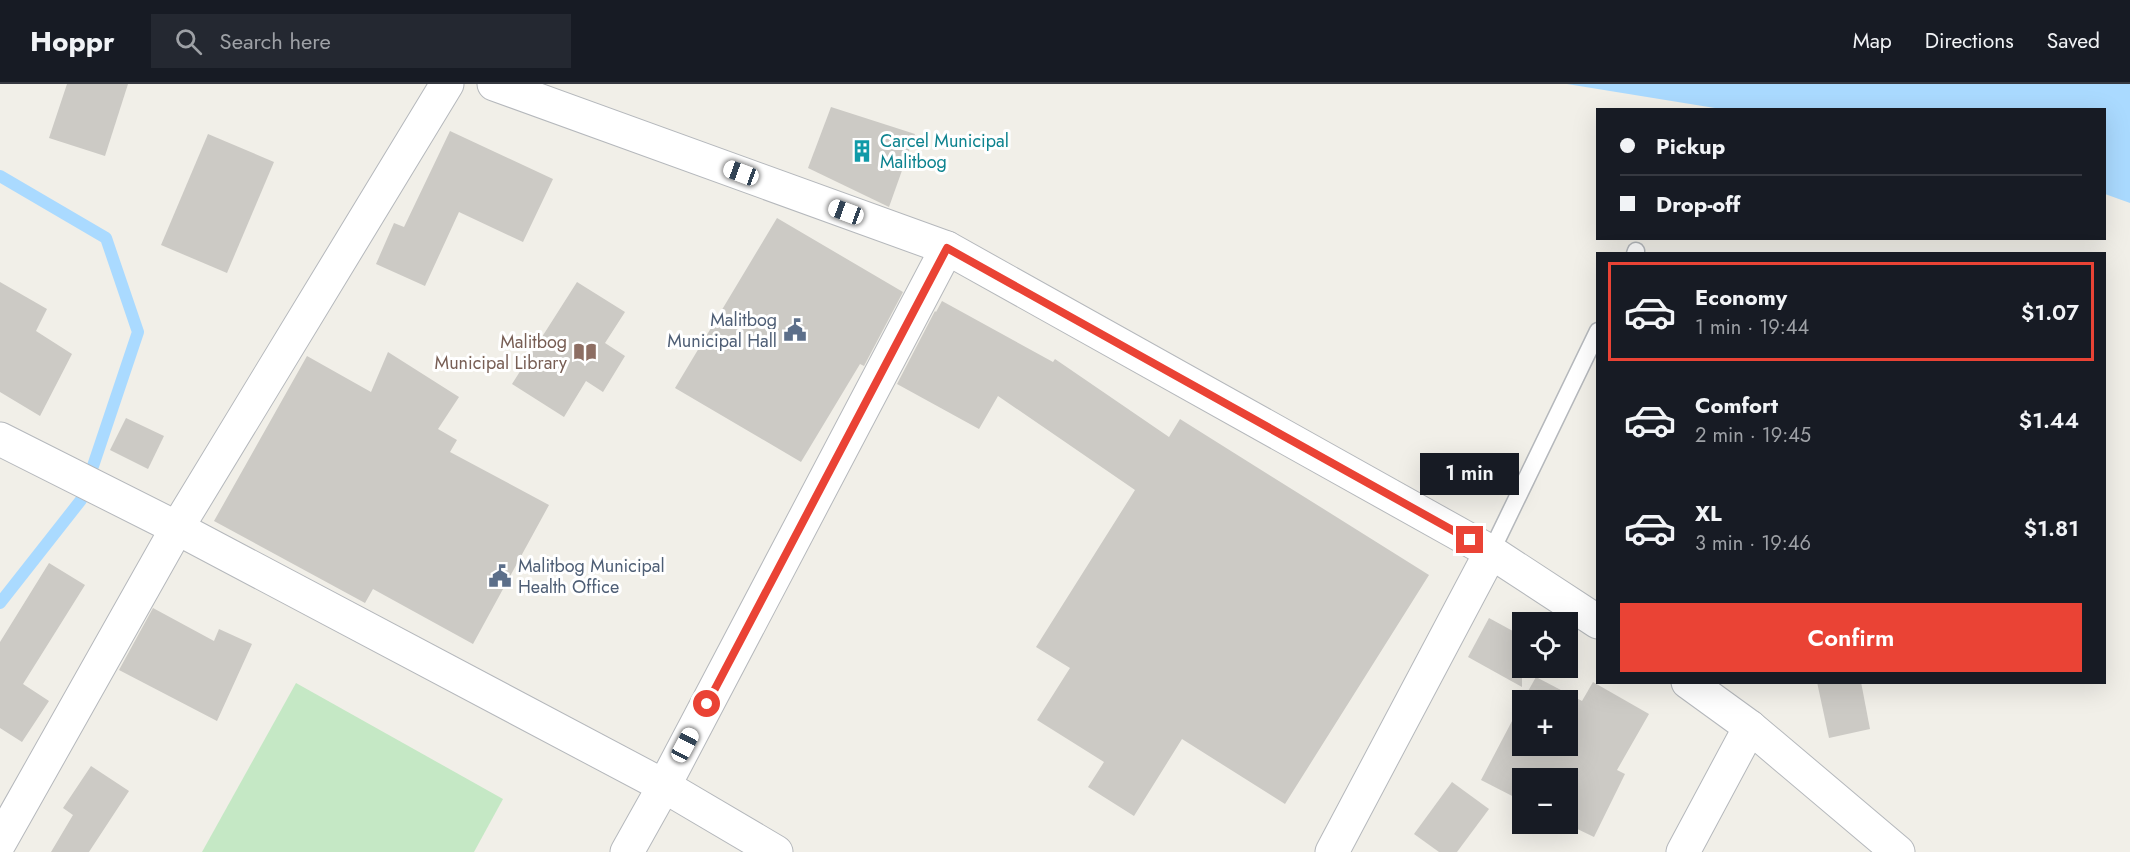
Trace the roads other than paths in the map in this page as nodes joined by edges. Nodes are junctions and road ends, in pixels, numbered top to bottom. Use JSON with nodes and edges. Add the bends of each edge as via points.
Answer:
{"nodes":[{"id":1,"x":447,"y":84,"type":"edge"},
{"id":2,"x":494,"y":84,"type":"edge"},
{"id":3,"x":947,"y":248,"type":"junction"},
{"id":4,"x":1596,"y":335,"type":"edge"},
{"id":5,"x":0,"y":439,"type":"edge"},
{"id":6,"x":177,"y":528,"type":"junction"},
{"id":7,"x":1491,"y":552,"type":"junction"},
{"id":8,"x":1596,"y":621,"type":"edge"},
{"id":9,"x":1701,"y":686,"type":"edge"},
{"id":10,"x":1750,"y":727,"type":"junction"},
{"id":11,"x":664,"y":786,"type":"junction"},
{"id":12,"x":0,"y":842,"type":"edge"},
{"id":13,"x":627,"y":852,"type":"edge"},
{"id":14,"x":776,"y":852,"type":"edge"},
{"id":15,"x":1332,"y":852,"type":"edge"},
{"id":16,"x":1683,"y":852,"type":"edge"},
{"id":17,"x":1898,"y":852,"type":"edge"}],
"edges":[{"from":1,"to":6,"type":"street"},
{"from":2,"to":3,"type":"street"},
{"from":3,"to":7,"type":"street"},
{"from":3,"to":11,"type":"street"},
{"from":4,"to":7,"type":"lane"},
{"from":5,"to":6,"type":"street"},
{"from":6,"to":11,"type":"street"},
{"from":6,"to":12,"type":"street"},
{"from":7,"to":8,"type":"street"},
{"from":7,"to":15,"type":"street"},
{"from":9,"to":10,"type":"street"},
{"from":10,"to":16,"type":"street"},
{"from":10,"to":17,"type":"street"},
{"from":11,"to":13,"type":"street"},
{"from":11,"to":14,"type":"street"}]}
